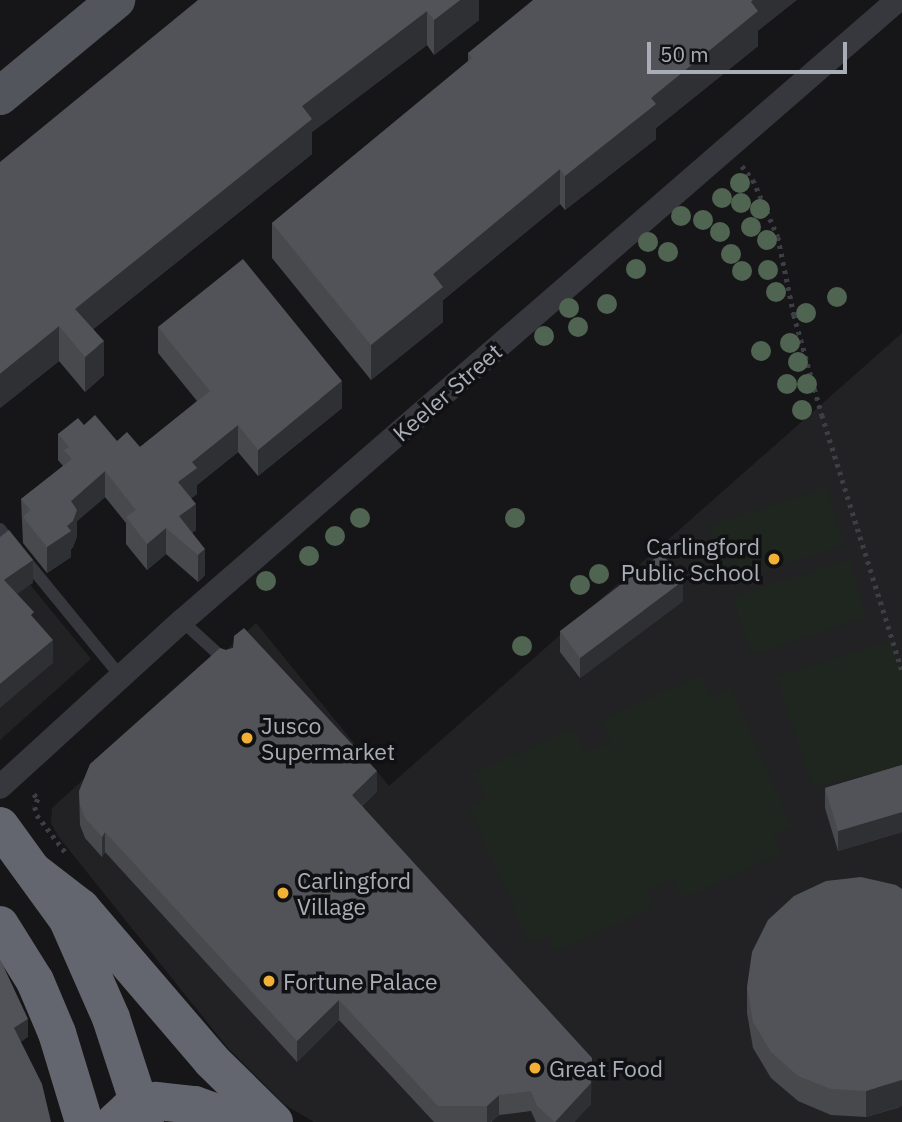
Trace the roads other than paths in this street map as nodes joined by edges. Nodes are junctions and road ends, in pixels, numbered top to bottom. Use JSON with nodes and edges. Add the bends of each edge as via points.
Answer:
{"nodes":[{"id":1,"x":898,"y":0,"type":"edge"},
{"id":2,"x":98,"y":6,"type":"edge"},
{"id":3,"x":0,"y":96,"type":"edge"},
{"id":4,"x":0,"y":529,"type":"edge"},
{"id":5,"x":182,"y":621,"type":"junction"},
{"id":6,"x":227,"y":662,"type":"edge"},
{"id":7,"x":121,"y":677,"type":"junction"},
{"id":8,"x":0,"y":787,"type":"edge"},
{"id":9,"x":0,"y":826,"type":"edge"},
{"id":10,"x":33,"y":871,"type":"junction"},
{"id":11,"x":0,"y":925,"type":"edge"},
{"id":12,"x":121,"y":1118,"type":"edge"},
{"id":13,"x":242,"y":1122,"type":"edge"},
{"id":14,"x":274,"y":1122,"type":"edge"}],
"edges":[{"from":1,"to":5,"type":"street","name":"Keeler Street"},
{"from":2,"to":3,"type":"main road"},
{"from":4,"to":7,"type":"lane"},
{"from":5,"to":6,"type":"lane"},
{"from":5,"to":7,"type":"street","name":"Keeler Street"},
{"from":7,"to":8,"type":"street","name":"Keeler Street"},
{"from":9,"to":10,"type":"highway"},
{"from":10,"to":12,"type":"highway","via":[[68,920],[93,974]]},
{"from":10,"to":14,"type":"highway","via":[[81,908],[212,1061]]},
{"from":11,"to":12,"type":"highway","via":[[35,981],[66,1062]]},
{"from":12,"to":13,"type":"highway","via":[[156,1101],[195,1105]]}]}
